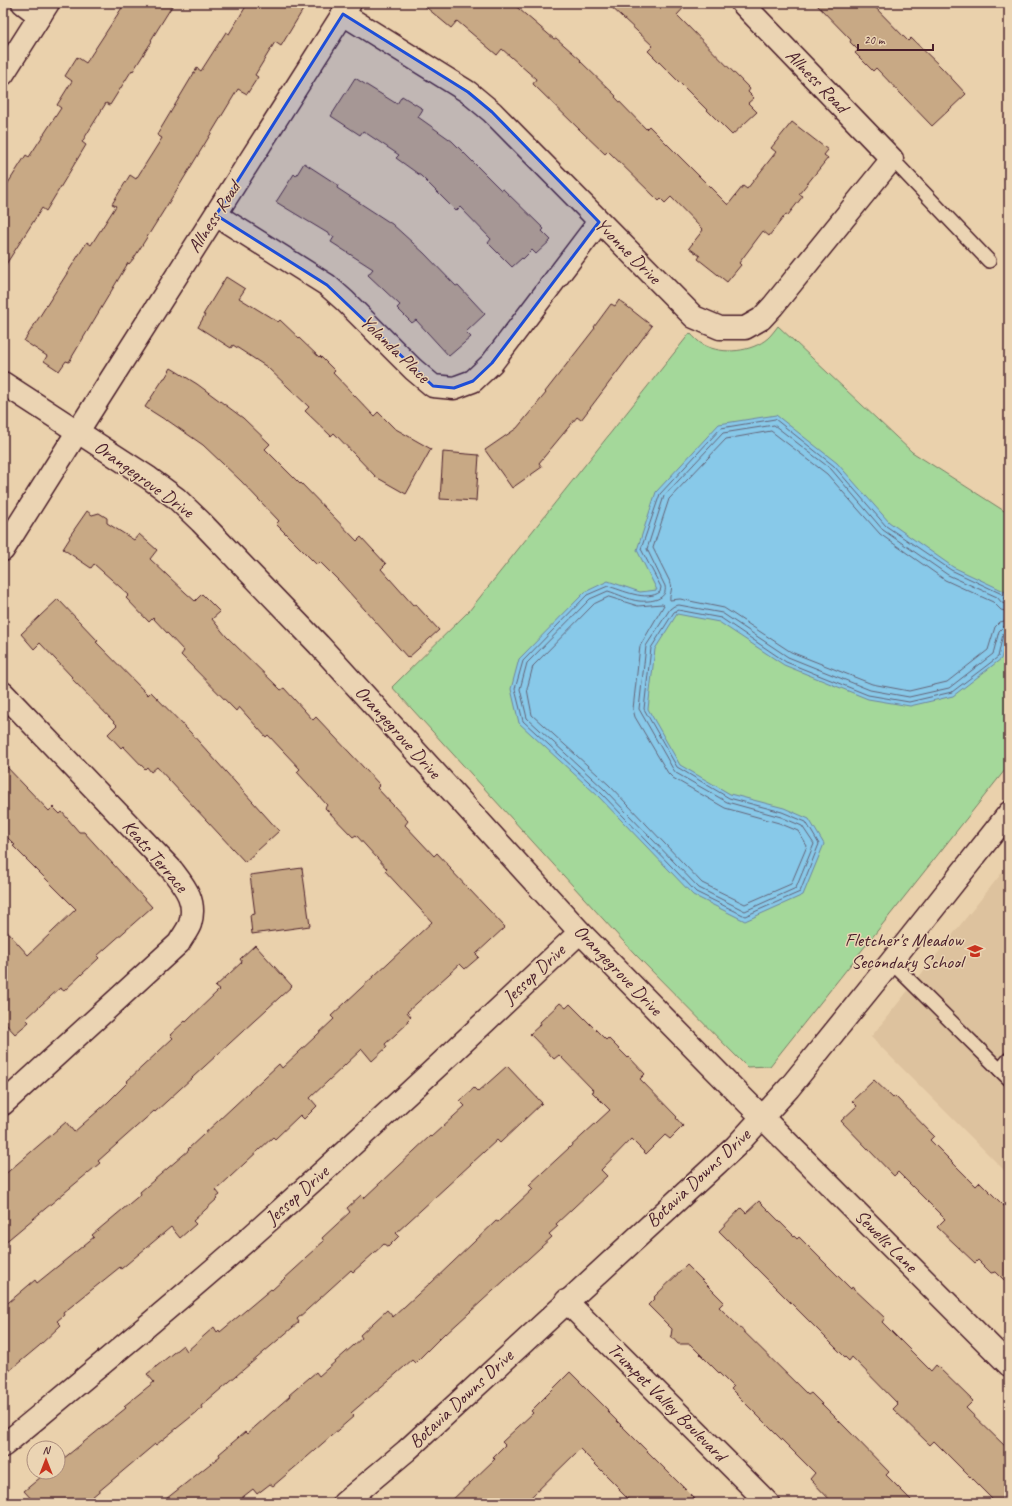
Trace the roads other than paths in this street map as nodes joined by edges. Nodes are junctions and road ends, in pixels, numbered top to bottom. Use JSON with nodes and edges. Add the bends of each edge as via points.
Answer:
{"nodes":[{"id":1,"x":23,"y":3,"type":"edge"},
{"id":2,"x":742,"y":3,"type":"edge"},
{"id":3,"x":347,"y":9,"type":"edge"},
{"id":4,"x":44,"y":10,"type":"edge"},
{"id":5,"x":3,"y":74,"type":"edge"},
{"id":6,"x":892,"y":159,"type":"junction"},
{"id":7,"x":216,"y":215,"type":"junction"},
{"id":8,"x":599,"y":222,"type":"junction"},
{"id":9,"x":989,"y":261,"type":"dead end"},
{"id":10,"x":3,"y":383,"type":"edge"},
{"id":11,"x":78,"y":431,"type":"junction"},
{"id":12,"x":3,"y":550,"type":"edge"},
{"id":13,"x":3,"y":693,"type":"edge"},
{"id":14,"x":1009,"y":813,"type":"edge"},
{"id":15,"x":580,"y":932,"type":"junction"},
{"id":16,"x":891,"y":962,"type":"junction"},
{"id":17,"x":1009,"y":1059,"type":"edge"},
{"id":18,"x":1005,"y":1074,"type":"edge"},
{"id":19,"x":5,"y":1099,"type":"edge"},
{"id":20,"x":763,"y":1117,"type":"junction"},
{"id":21,"x":566,"y":1301,"type":"junction"},
{"id":22,"x":1009,"y":1365,"type":"edge"},
{"id":23,"x":3,"y":1446,"type":"edge"},
{"id":24,"x":344,"y":1503,"type":"edge"},
{"id":25,"x":768,"y":1503,"type":"edge"}],
"edges":[{"from":1,"to":4,"type":"street"},
{"from":2,"to":6,"type":"street","name":"Allness Road"},
{"from":3,"to":7,"type":"street","name":"Allness Road"},
{"from":3,"to":8,"type":"street","name":"Yvonne Drive","via":[[468,92],[492,112]]},
{"from":4,"to":5,"type":"street"},
{"from":6,"to":8,"type":"street","name":"Yvonne Drive","via":[[761,319],[744,328],[720,328],[694,317]]},
{"from":6,"to":9,"type":"lane"},
{"from":7,"to":8,"type":"street","name":"Yolanda Place","via":[[327,285],[433,386],[454,388],[473,380],[492,363]]},
{"from":7,"to":11,"type":"street","name":"Allness Road"},
{"from":10,"to":11,"type":"street","name":"Orangegrove Drive"},
{"from":11,"to":12,"type":"street"},
{"from":11,"to":15,"type":"street","name":"Orangegrove Drive","via":[[176,498],[201,522],[318,645]]},
{"from":13,"to":19,"type":"street","name":"Keats Terrace","via":[[172,870],[188,891],[192,908],[190,924],[179,943]]},
{"from":14,"to":16,"type":"street","name":"Botavia Downs Drive"},
{"from":15,"to":20,"type":"street","name":"Orangegrove Drive"},
{"from":15,"to":23,"type":"street","name":"Jessop Drive","via":[[264,1225]]},
{"from":16,"to":18,"type":"lane"},
{"from":16,"to":20,"type":"street","name":"Botavia Downs Drive"},
{"from":17,"to":18,"type":"lane"},
{"from":20,"to":21,"type":"street","name":"Botavia Downs Drive","via":[[736,1146]]},
{"from":20,"to":22,"type":"street","name":"Sewells Lane"},
{"from":21,"to":24,"type":"street","name":"Botavia Downs Drive","via":[[406,1451]]},
{"from":21,"to":25,"type":"street","name":"Trumpet Valley Boulevard"}]}
